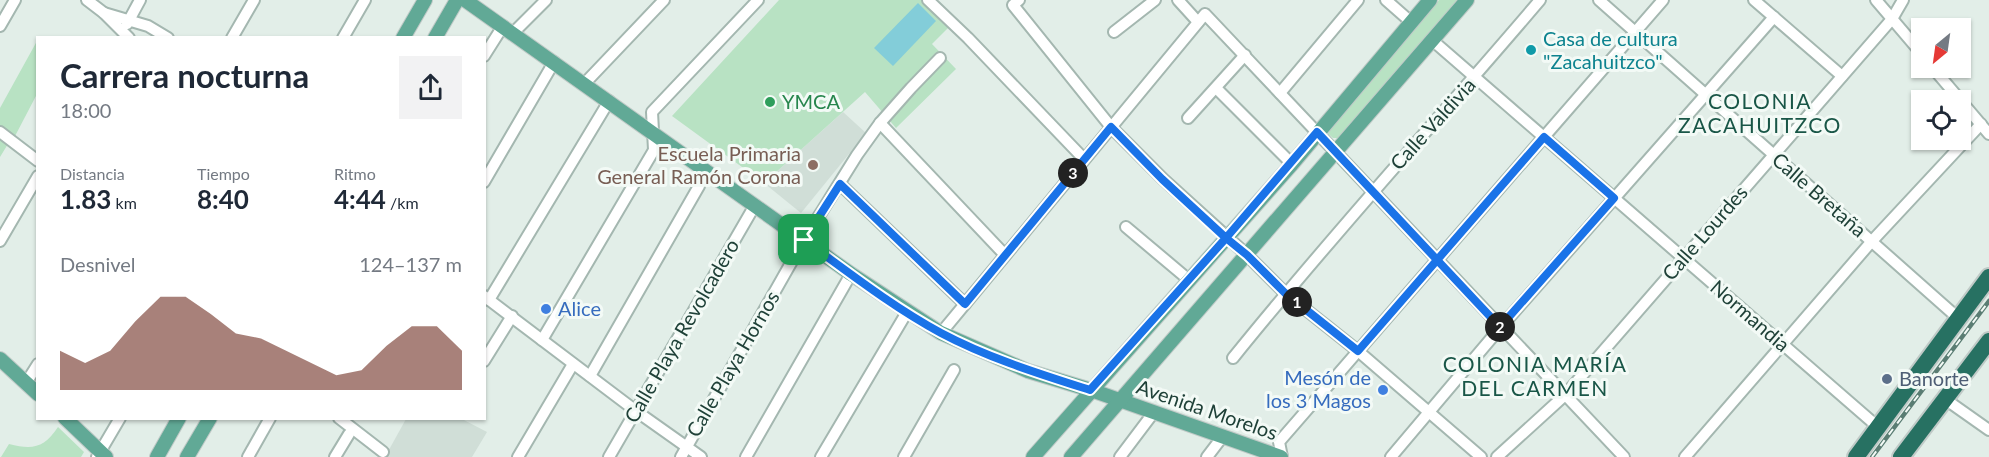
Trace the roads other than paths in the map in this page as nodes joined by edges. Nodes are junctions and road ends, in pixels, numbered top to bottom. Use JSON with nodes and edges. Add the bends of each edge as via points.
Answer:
{"nodes":[{"id":1,"x":15,"y":0,"type":"edge"},
{"id":2,"x":87,"y":0,"type":"edge"},
{"id":3,"x":140,"y":0,"type":"edge"},
{"id":4,"x":254,"y":0,"type":"edge"},
{"id":5,"x":365,"y":0,"type":"edge"},
{"id":6,"x":425,"y":0,"type":"edge"},
{"id":7,"x":457,"y":0,"type":"edge"},
{"id":8,"x":465,"y":0,"type":"edge"},
{"id":9,"x":546,"y":0,"type":"edge"},
{"id":10,"x":664,"y":0,"type":"edge"},
{"id":11,"x":758,"y":0,"type":"edge"},
{"id":12,"x":928,"y":0,"type":"edge"},
{"id":13,"x":1155,"y":0,"type":"edge"},
{"id":14,"x":1178,"y":0,"type":"edge"},
{"id":15,"x":1358,"y":0,"type":"edge"},
{"id":16,"x":1386,"y":0,"type":"edge"},
{"id":17,"x":1430,"y":0,"type":"edge"},
{"id":18,"x":1467,"y":0,"type":"edge"},
{"id":19,"x":1540,"y":0,"type":"edge"},
{"id":20,"x":1599,"y":0,"type":"edge"},
{"id":21,"x":1663,"y":0,"type":"edge"},
{"id":22,"x":1754,"y":0,"type":"edge"},
{"id":23,"x":1876,"y":0,"type":"edge"},
{"id":24,"x":1903,"y":0,"type":"edge"},
{"id":25,"x":1016,"y":2,"type":"edge"},
{"id":26,"x":104,"y":13,"type":"junction"},
{"id":27,"x":1774,"y":17,"type":"junction"},
{"id":28,"x":1202,"y":18,"type":"junction"},
{"id":29,"x":130,"y":19,"type":"junction"},
{"id":30,"x":1892,"y":19,"type":"junction"},
{"id":31,"x":1411,"y":22,"type":"junction"},
{"id":32,"x":0,"y":26,"type":"edge"},
{"id":33,"x":508,"y":29,"type":"junction"},
{"id":34,"x":1114,"y":32,"type":"dead end"},
{"id":35,"x":1635,"y":32,"type":"junction"},
{"id":36,"x":124,"y":36,"type":"edge"},
{"id":37,"x":164,"y":36,"type":"edge"},
{"id":38,"x":233,"y":36,"type":"edge"},
{"id":39,"x":344,"y":36,"type":"edge"},
{"id":40,"x":404,"y":36,"type":"edge"},
{"id":41,"x":436,"y":36,"type":"edge"},
{"id":42,"x":1432,"y":40,"type":"junction"},
{"id":43,"x":1911,"y":41,"type":"edge"},
{"id":44,"x":486,"y":54,"type":"edge"},
{"id":45,"x":1245,"y":55,"type":"junction"},
{"id":46,"x":940,"y":58,"type":"dead end"},
{"id":47,"x":554,"y":63,"type":"junction"},
{"id":48,"x":1842,"y":76,"type":"junction"},
{"id":49,"x":1475,"y":77,"type":"junction"},
{"id":50,"x":1942,"y":78,"type":"edge"},
{"id":51,"x":585,"y":83,"type":"junction"},
{"id":52,"x":1216,"y":88,"type":"junction"},
{"id":53,"x":1280,"y":93,"type":"junction"},
{"id":54,"x":1704,"y":94,"type":"junction"},
{"id":55,"x":609,"y":101,"type":"junction"},
{"id":56,"x":1188,"y":118,"type":"dead end"},
{"id":57,"x":880,"y":123,"type":"junction"},
{"id":58,"x":1981,"y":124,"type":"junction"},
{"id":59,"x":1111,"y":127,"type":"junction"},
{"id":60,"x":0,"y":132,"type":"edge"},
{"id":61,"x":653,"y":132,"type":"junction"},
{"id":62,"x":1317,"y":132,"type":"junction"},
{"id":63,"x":1989,"y":134,"type":"edge"},
{"id":64,"x":1544,"y":137,"type":"junction"},
{"id":65,"x":1335,"y":152,"type":"junction"},
{"id":66,"x":1774,"y":155,"type":"junction"},
{"id":67,"x":36,"y":159,"type":"edge"},
{"id":68,"x":1084,"y":159,"type":"junction"},
{"id":69,"x":1292,"y":164,"type":"junction"},
{"id":70,"x":701,"y":167,"type":"junction"},
{"id":71,"x":36,"y":179,"type":"edge"},
{"id":72,"x":486,"y":179,"type":"edge"},
{"id":73,"x":840,"y":184,"type":"junction"},
{"id":74,"x":1373,"y":192,"type":"junction"},
{"id":75,"x":1614,"y":198,"type":"junction"},
{"id":76,"x":755,"y":205,"type":"junction"},
{"id":77,"x":1126,"y":226,"type":"dead end"},
{"id":78,"x":1226,"y":238,"type":"junction"},
{"id":79,"x":804,"y":240,"type":"junction"},
{"id":80,"x":1872,"y":241,"type":"junction"},
{"id":81,"x":0,"y":242,"type":"edge"},
{"id":82,"x":1005,"y":255,"type":"junction"},
{"id":83,"x":1247,"y":255,"type":"junction"},
{"id":84,"x":1683,"y":258,"type":"junction"},
{"id":85,"x":1437,"y":260,"type":"junction"},
{"id":86,"x":851,"y":274,"type":"junction"},
{"id":87,"x":1989,"y":277,"type":"edge"},
{"id":88,"x":1189,"y":280,"type":"junction"},
{"id":89,"x":1285,"y":293,"type":"junction"},
{"id":90,"x":487,"y":298,"type":"edge"},
{"id":91,"x":965,"y":304,"type":"junction"},
{"id":92,"x":907,"y":312,"type":"junction"},
{"id":93,"x":512,"y":316,"type":"junction"},
{"id":94,"x":1958,"y":318,"type":"junction"},
{"id":95,"x":1500,"y":327,"type":"junction"},
{"id":96,"x":941,"y":333,"type":"junction"},
{"id":97,"x":542,"y":340,"type":"junction"},
{"id":98,"x":1989,"y":341,"type":"edge"},
{"id":99,"x":1782,"y":344,"type":"junction"},
{"id":100,"x":1358,"y":351,"type":"junction"},
{"id":101,"x":486,"y":358,"type":"edge"},
{"id":102,"x":1233,"y":358,"type":"dead end"},
{"id":103,"x":0,"y":359,"type":"edge"},
{"id":104,"x":573,"y":364,"type":"junction"},
{"id":105,"x":36,"y":367,"type":"edge"},
{"id":106,"x":954,"y":370,"type":"dead end"},
{"id":107,"x":590,"y":376,"type":"junction"},
{"id":108,"x":26,"y":383,"type":"junction"},
{"id":109,"x":1090,"y":390,"type":"junction"},
{"id":110,"x":36,"y":392,"type":"edge"},
{"id":111,"x":1565,"y":395,"type":"junction"},
{"id":112,"x":1945,"y":399,"type":"junction"},
{"id":113,"x":1120,"y":400,"type":"junction"},
{"id":114,"x":636,"y":411,"type":"junction"},
{"id":115,"x":1428,"y":411,"type":"junction"},
{"id":116,"x":1154,"y":412,"type":"junction"},
{"id":117,"x":66,"y":420,"type":"edge"},
{"id":118,"x":119,"y":420,"type":"edge"},
{"id":119,"x":178,"y":420,"type":"edge"},
{"id":120,"x":209,"y":420,"type":"edge"},
{"id":121,"x":269,"y":420,"type":"edge"},
{"id":122,"x":342,"y":420,"type":"edge"},
{"id":123,"x":1878,"y":427,"type":"junction"},
{"id":124,"x":1989,"y":430,"type":"edge"},
{"id":125,"x":349,"y":435,"type":"dead end"},
{"id":126,"x":1223,"y":436,"type":"junction"},
{"id":127,"x":687,"y":446,"type":"junction"},
{"id":128,"x":383,"y":452,"type":"dead end"},
{"id":129,"x":101,"y":455,"type":"edge"},
{"id":130,"x":157,"y":457,"type":"edge"},
{"id":131,"x":187,"y":457,"type":"edge"},
{"id":132,"x":248,"y":457,"type":"edge"},
{"id":133,"x":335,"y":457,"type":"edge"},
{"id":134,"x":518,"y":457,"type":"edge"},
{"id":135,"x":609,"y":457,"type":"edge"},
{"id":136,"x":681,"y":457,"type":"edge"},
{"id":137,"x":701,"y":457,"type":"edge"},
{"id":138,"x":746,"y":457,"type":"edge"},
{"id":139,"x":821,"y":457,"type":"edge"},
{"id":140,"x":904,"y":457,"type":"edge"},
{"id":141,"x":1033,"y":457,"type":"edge"},
{"id":142,"x":1071,"y":457,"type":"edge"},
{"id":143,"x":1120,"y":457,"type":"edge"},
{"id":144,"x":1207,"y":457,"type":"edge"},
{"id":145,"x":1282,"y":457,"type":"edge"},
{"id":146,"x":1390,"y":457,"type":"edge"},
{"id":147,"x":1481,"y":457,"type":"edge"},
{"id":148,"x":1497,"y":457,"type":"edge"},
{"id":149,"x":1624,"y":457,"type":"edge"},
{"id":150,"x":1685,"y":457,"type":"edge"},
{"id":151,"x":1856,"y":457,"type":"edge"},
{"id":152,"x":1901,"y":457,"type":"edge"}],
"edges":[{"from":1,"to":32,"type":"street"},
{"from":2,"to":26,"type":"street"},
{"from":3,"to":29,"type":"street"},
{"from":4,"to":38,"type":"street"},
{"from":5,"to":39,"type":"street"},
{"from":6,"to":40,"type":"main road"},
{"from":7,"to":41,"type":"main road"},
{"from":8,"to":33,"type":"main road","name":"Avenida Morelos"},
{"from":9,"to":33,"type":"street"},
{"from":10,"to":51,"type":"street"},
{"from":11,"to":61,"type":"street","via":[[652,112]]},
{"from":12,"to":68,"type":"street"},
{"from":13,"to":34,"type":"street"},
{"from":14,"to":28,"type":"street"},
{"from":15,"to":53,"type":"street"},
{"from":16,"to":31,"type":"street"},
{"from":17,"to":31,"type":"main road"},
{"from":18,"to":42,"type":"main road"},
{"from":19,"to":49,"type":"street","name":"Calle Valdivia"},
{"from":20,"to":35,"type":"street","name":"Calle Bretaña"},
{"from":21,"to":35,"type":"street"},
{"from":22,"to":27,"type":"street"},
{"from":23,"to":30,"type":"street"},
{"from":24,"to":30,"type":"street","name":"Calle Lourdes"},
{"from":25,"to":59,"type":"street"},
{"from":26,"to":29,"type":"street"},
{"from":26,"to":36,"type":"street"},
{"from":27,"to":48,"type":"street"},
{"from":27,"to":54,"type":"street"},
{"from":28,"to":45,"type":"street"},
{"from":28,"to":59,"type":"street"},
{"from":29,"to":36,"type":"street"},
{"from":29,"to":37,"type":"street"},
{"from":30,"to":43,"type":"street"},
{"from":30,"to":48,"type":"street","name":"Calle Lourdes"},
{"from":31,"to":62,"type":"main road"},
{"from":33,"to":44,"type":"street"},
{"from":33,"to":47,"type":"main road","name":"Avenida Morelos"},
{"from":35,"to":54,"type":"street","name":"Calle Bretaña"},
{"from":35,"to":64,"type":"street"},
{"from":42,"to":49,"type":"street","name":"Normandia"},
{"from":42,"to":65,"type":"main road"},
{"from":45,"to":52,"type":"street"},
{"from":45,"to":53,"type":"street"},
{"from":46,"to":57,"type":"street","name":"Calle Playa Hornos"},
{"from":47,"to":51,"type":"main road","name":"Avenida Morelos"},
{"from":47,"to":72,"type":"street"},
{"from":48,"to":66,"type":"street","name":"Calle Lourdes"},
{"from":49,"to":64,"type":"street","name":"Normandia"},
{"from":49,"to":74,"type":"street","name":"Calle Valdivia"},
{"from":50,"to":58,"type":"street"},
{"from":51,"to":55,"type":"main road","name":"Avenida Morelos"},
{"from":52,"to":56,"type":"street"},
{"from":52,"to":69,"type":"street"},
{"from":53,"to":62,"type":"street"},
{"from":54,"to":66,"type":"street","name":"Calle Bretaña"},
{"from":54,"to":75,"type":"street"},
{"from":55,"to":61,"type":"main road","name":"Avenida Morelos"},
{"from":55,"to":90,"type":"street"},
{"from":57,"to":73,"type":"street","name":"Calle Playa Hornos"},
{"from":57,"to":82,"type":"street"},
{"from":58,"to":63,"type":"street"},
{"from":58,"to":80,"type":"street"},
{"from":59,"to":68,"type":"street"},
{"from":59,"to":78,"type":"street"},
{"from":60,"to":67,"type":"street"},
{"from":61,"to":70,"type":"main road","name":"Avenida Morelos"},
{"from":61,"to":97,"type":"street","via":[[654,150]]},
{"from":62,"to":65,"type":"street"},
{"from":62,"to":69,"type":"main road"},
{"from":64,"to":75,"type":"street","name":"Normandia"},
{"from":64,"to":85,"type":"street"},
{"from":65,"to":74,"type":"street"},
{"from":65,"to":83,"type":"main road"},
{"from":66,"to":80,"type":"street","name":"Calle Bretaña"},
{"from":66,"to":84,"type":"street","name":"Calle Lourdes"},
{"from":68,"to":82,"type":"street"},
{"from":69,"to":78,"type":"main road"},
{"from":70,"to":76,"type":"main road","name":"Avenida Morelos"},
{"from":70,"to":107,"type":"street","via":[[699,186]]},
{"from":71,"to":81,"type":"street"},
{"from":73,"to":79,"type":"street","name":"Calle Playa Hornos"},
{"from":73,"to":91,"type":"street"},
{"from":74,"to":85,"type":"street"},
{"from":74,"to":89,"type":"street","name":"Calle Valdivia"},
{"from":75,"to":84,"type":"street","name":"Normandia"},
{"from":75,"to":95,"type":"street"},
{"from":76,"to":79,"type":"main road","name":"Avenida Morelos"},
{"from":76,"to":114,"type":"street","name":"Calle Playa Revolcadero"},
{"from":77,"to":88,"type":"street"},
{"from":78,"to":83,"type":"street"},
{"from":78,"to":88,"type":"main road"},
{"from":79,"to":86,"type":"main road","name":"Avenida Morelos"},
{"from":79,"to":127,"type":"street","name":"Calle Playa Hornos"},
{"from":80,"to":94,"type":"street","name":"Calle Bretaña"},
{"from":80,"to":99,"type":"street"},
{"from":82,"to":91,"type":"street"},
{"from":83,"to":89,"type":"street"},
{"from":83,"to":113,"type":"main road"},
{"from":84,"to":99,"type":"street","name":"Normandia"},
{"from":84,"to":111,"type":"street","name":"Calle Lourdes"},
{"from":85,"to":95,"type":"street"},
{"from":85,"to":100,"type":"street"},
{"from":86,"to":92,"type":"main road","name":"Avenida Morelos"},
{"from":86,"to":138,"type":"street"},
{"from":87,"to":94,"type":"highway"},
{"from":88,"to":109,"type":"main road"},
{"from":89,"to":100,"type":"street"},
{"from":89,"to":102,"type":"street","name":"Calle Valdivia"},
{"from":90,"to":93,"type":"street"},
{"from":91,"to":96,"type":"street"},
{"from":92,"to":96,"type":"main road","name":"Avenida Morelos"},
{"from":92,"to":139,"type":"street"},
{"from":93,"to":97,"type":"street"},
{"from":93,"to":101,"type":"street"},
{"from":94,"to":123,"type":"highway"},
{"from":95,"to":111,"type":"street"},
{"from":95,"to":115,"type":"street"},
{"from":96,"to":109,"type":"main road","name":"Avenida Morelos","via":[[1028,371]]},
{"from":97,"to":104,"type":"street"},
{"from":98,"to":112,"type":"highway"},
{"from":99,"to":123,"type":"street","name":"Normandia"},
{"from":99,"to":150,"type":"street"},
{"from":100,"to":115,"type":"street"},
{"from":100,"to":145,"type":"street","via":[[1279,442]]},
{"from":103,"to":108,"type":"main road"},
{"from":104,"to":107,"type":"street"},
{"from":104,"to":134,"type":"street"},
{"from":105,"to":108,"type":"street"},
{"from":106,"to":140,"type":"street"},
{"from":107,"to":114,"type":"street"},
{"from":108,"to":110,"type":"main road"},
{"from":109,"to":113,"type":"main road","name":"Avenida Morelos"},
{"from":109,"to":141,"type":"main road"},
{"from":111,"to":148,"type":"street","name":"Calle Lourdes"},
{"from":111,"to":149,"type":"street"},
{"from":112,"to":124,"type":"street"},
{"from":112,"to":152,"type":"highway"},
{"from":113,"to":116,"type":"main road","name":"Avenida Morelos"},
{"from":113,"to":142,"type":"main road"},
{"from":114,"to":127,"type":"street"},
{"from":114,"to":135,"type":"street","name":"Calle Playa Revolcadero"},
{"from":115,"to":146,"type":"street"},
{"from":115,"to":147,"type":"street"},
{"from":116,"to":126,"type":"main road","name":"Avenida Morelos"},
{"from":116,"to":143,"type":"street"},
{"from":117,"to":129,"type":"main road"},
{"from":118,"to":129,"type":"street"},
{"from":119,"to":130,"type":"main road"},
{"from":120,"to":131,"type":"main road"},
{"from":121,"to":132,"type":"street"},
{"from":122,"to":128,"type":"street"},
{"from":123,"to":151,"type":"highway"},
{"from":125,"to":133,"type":"street"},
{"from":126,"to":144,"type":"street"},
{"from":126,"to":145,"type":"main road","name":"Avenida Morelos"},
{"from":127,"to":136,"type":"street","name":"Calle Playa Hornos"},
{"from":127,"to":137,"type":"street"}]}
